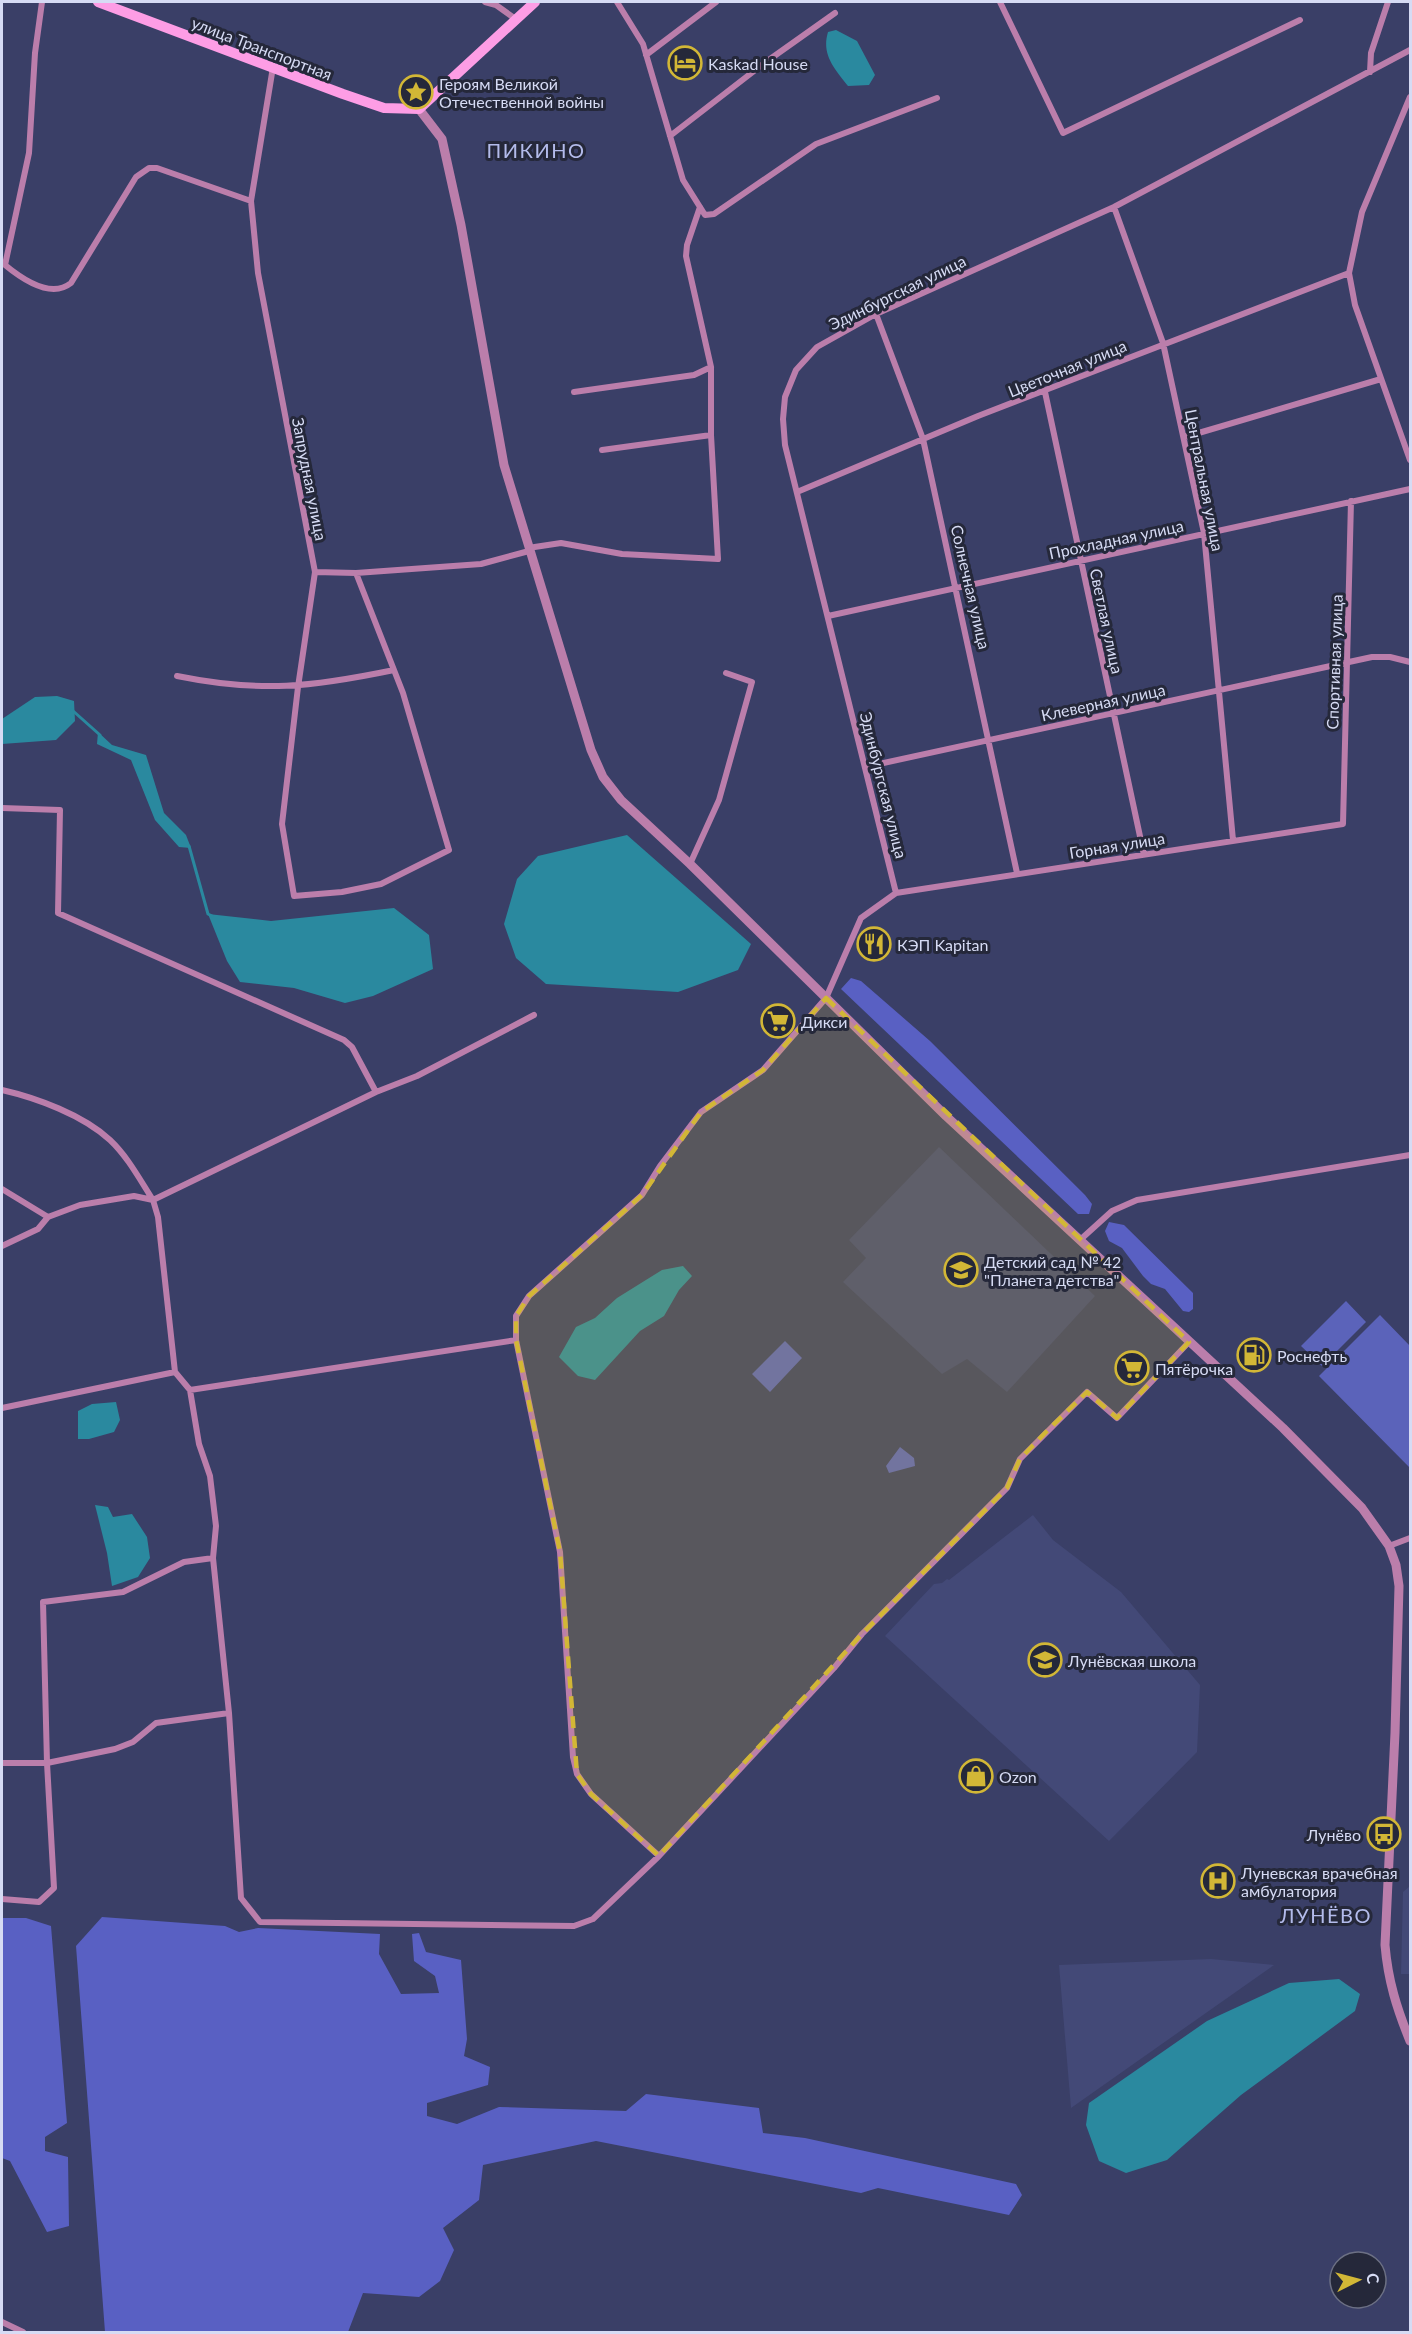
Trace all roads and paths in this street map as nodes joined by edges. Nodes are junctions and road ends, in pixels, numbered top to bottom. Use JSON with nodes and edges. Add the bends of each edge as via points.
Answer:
{"nodes":[{"id":1,"x":42,"y":2,"type":"edge"},
{"id":2,"x":98,"y":2,"type":"edge"},
{"id":3,"x":485,"y":2,"type":"edge"},
{"id":4,"x":535,"y":2,"type":"edge"},
{"id":5,"x":617,"y":2,"type":"edge"},
{"id":6,"x":716,"y":2,"type":"edge"},
{"id":7,"x":1000,"y":2,"type":"edge"},
{"id":8,"x":1388,"y":2,"type":"edge"},
{"id":9,"x":835,"y":13,"type":"dead end"},
{"id":10,"x":517,"y":20,"type":"junction"},
{"id":11,"x":1300,"y":20,"type":"dead end"},
{"id":12,"x":1410,"y":50,"type":"edge"},
{"id":13,"x":646,"y":55,"type":"junction"},
{"id":14,"x":273,"y":67,"type":"junction"},
{"id":15,"x":1370,"y":72,"type":"junction"},
{"id":16,"x":1410,"y":97,"type":"edge"},
{"id":17,"x":937,"y":98,"type":"dead end"},
{"id":18,"x":419,"y":109,"type":"junction"},
{"id":19,"x":670,"y":136,"type":"junction"},
{"id":20,"x":251,"y":201,"type":"junction"},
{"id":21,"x":700,"y":207,"type":"junction"},
{"id":22,"x":1114,"y":207,"type":"junction"},
{"id":23,"x":1348,"y":273,"type":"junction"},
{"id":24,"x":876,"y":314,"type":"junction"},
{"id":25,"x":1163,"y":344,"type":"junction"},
{"id":26,"x":711,"y":367,"type":"junction"},
{"id":27,"x":1382,"y":379,"type":"junction"},
{"id":28,"x":574,"y":392,"type":"dead end"},
{"id":29,"x":1045,"y":392,"type":"junction"},
{"id":30,"x":711,"y":435,"type":"junction"},
{"id":31,"x":1185,"y":437,"type":"junction"},
{"id":32,"x":923,"y":439,"type":"junction"},
{"id":33,"x":602,"y":450,"type":"dead end"},
{"id":34,"x":1410,"y":460,"type":"edge"},
{"id":35,"x":1410,"y":489,"type":"edge"},
{"id":36,"x":797,"y":492,"type":"junction"},
{"id":37,"x":1351,"y":501,"type":"junction"},
{"id":38,"x":1204,"y":533,"type":"junction"},
{"id":39,"x":528,"y":549,"type":"junction"},
{"id":40,"x":1080,"y":561,"type":"junction"},
{"id":41,"x":315,"y":572,"type":"junction"},
{"id":42,"x":356,"y":573,"type":"junction"},
{"id":43,"x":957,"y":587,"type":"junction"},
{"id":44,"x":828,"y":616,"type":"junction"},
{"id":45,"x":1410,"y":662,"type":"edge"},
{"id":46,"x":1347,"y":663,"type":"junction"},
{"id":47,"x":394,"y":670,"type":"junction"},
{"id":48,"x":726,"y":673,"type":"dead end"},
{"id":49,"x":177,"y":676,"type":"dead end"},
{"id":50,"x":297,"y":687,"type":"junction"},
{"id":51,"x":1219,"y":690,"type":"junction"},
{"id":52,"x":1114,"y":714,"type":"junction"},
{"id":53,"x":990,"y":740,"type":"junction"},
{"id":54,"x":865,"y":767,"type":"junction"},
{"id":55,"x":2,"y":808,"type":"edge"},
{"id":56,"x":1342,"y":824,"type":"joint"},
{"id":57,"x":1233,"y":840,"type":"junction"},
{"id":58,"x":1144,"y":855,"type":"junction"},
{"id":59,"x":690,"y":864,"type":"junction"},
{"id":60,"x":1017,"y":873,"type":"junction"},
{"id":61,"x":897,"y":893,"type":"junction"},
{"id":62,"x":826,"y":998,"type":"junction"},
{"id":63,"x":534,"y":1015,"type":"dead end"},
{"id":64,"x":2,"y":1090,"type":"edge"},
{"id":65,"x":376,"y":1092,"type":"junction"},
{"id":66,"x":1410,"y":1155,"type":"edge"},
{"id":67,"x":2,"y":1189,"type":"edge"},
{"id":68,"x":153,"y":1200,"type":"junction"},
{"id":69,"x":48,"y":1217,"type":"junction"},
{"id":70,"x":1080,"y":1240,"type":"junction"},
{"id":71,"x":2,"y":1246,"type":"edge"},
{"id":72,"x":516,"y":1340,"type":"junction"},
{"id":73,"x":1189,"y":1342,"type":"junction"},
{"id":74,"x":175,"y":1372,"type":"junction"},
{"id":75,"x":190,"y":1390,"type":"junction"},
{"id":76,"x":2,"y":1408,"type":"edge"},
{"id":77,"x":1410,"y":1538,"type":"edge"},
{"id":78,"x":1389,"y":1546,"type":"junction"},
{"id":79,"x":213,"y":1558,"type":"junction"},
{"id":80,"x":229,"y":1713,"type":"junction"},
{"id":81,"x":2,"y":1763,"type":"edge"},
{"id":82,"x":47,"y":1763,"type":"junction"},
{"id":83,"x":659,"y":1857,"type":"junction"},
{"id":84,"x":2,"y":1899,"type":"edge"},
{"id":85,"x":1410,"y":2041,"type":"edge"},
{"id":86,"x":2,"y":2322,"type":"edge"},
{"id":87,"x":23,"y":2332,"type":"edge"}],
"edges":[{"from":1,"to":20,"type":"street","via":[[29,153],[5,265],[19,277],[45,288],[65,288],[136,177],[148,168]]},
{"from":2,"to":14,"type":"main road","name":"улица Транспортная"},
{"from":3,"to":10,"type":"street"},
{"from":4,"to":10,"type":"main road"},
{"from":5,"to":13,"type":"street"},
{"from":6,"to":13,"type":"street"},
{"from":7,"to":11,"type":"street","via":[[1063,133]]},
{"from":8,"to":15,"type":"street","via":[[1371,53]]},
{"from":9,"to":19,"type":"street"},
{"from":10,"to":18,"type":"main road"},
{"from":12,"to":15,"type":"street","name":"Эдинбургская улица"},
{"from":13,"to":19,"type":"street"},
{"from":14,"to":18,"type":"main road","name":"улица Транспортная","via":[[384,108]]},
{"from":14,"to":20,"type":"street","name":"Запрудная улица"},
{"from":15,"to":22,"type":"street","name":"Эдинбургская улица"},
{"from":16,"to":23,"type":"street","via":[[1362,212]]},
{"from":17,"to":21,"type":"street","via":[[816,144],[714,214],[705,215]]},
{"from":18,"to":39,"type":"street","via":[[442,139],[462,225],[504,465]]},
{"from":19,"to":21,"type":"street","via":[[682,180]]},
{"from":20,"to":41,"type":"street","name":"Запрудная улица","via":[[258,273]]},
{"from":21,"to":26,"type":"street","via":[[686,256]]},
{"from":22,"to":24,"type":"street","name":"Эдинбургская улица"},
{"from":22,"to":25,"type":"street","name":"Центральная улица"},
{"from":23,"to":25,"type":"street","name":"Цветочная улица"},
{"from":23,"to":27,"type":"street","via":[[1355,305]]},
{"from":24,"to":32,"type":"street","name":"Солнечная улица"},
{"from":24,"to":36,"type":"street","name":"Эдинбургская улица","via":[[817,347],[796,370],[785,397],[783,419]]},
{"from":25,"to":29,"type":"street","name":"Цветочная улица"},
{"from":25,"to":31,"type":"street","name":"Центральная улица"},
{"from":26,"to":28,"type":"street","via":[[694,375]]},
{"from":26,"to":30,"type":"street"},
{"from":27,"to":31,"type":"street"},
{"from":27,"to":34,"type":"street"},
{"from":29,"to":32,"type":"street","name":"Цветочная улица"},
{"from":29,"to":40,"type":"street","name":"Светлая улица"},
{"from":30,"to":33,"type":"street"},
{"from":30,"to":39,"type":"street","via":[[718,559],[622,554],[561,543]]},
{"from":31,"to":38,"type":"street","name":"Центральная улица"},
{"from":32,"to":36,"type":"street","name":"Цветочная улица"},
{"from":32,"to":43,"type":"street","name":"Солнечная улица"},
{"from":35,"to":37,"type":"street","name":"Прохладная улица"},
{"from":36,"to":44,"type":"street","name":"Эдинбургская улица"},
{"from":37,"to":38,"type":"street","name":"Прохладная улица"},
{"from":37,"to":46,"type":"street","name":"Спортивная улица"},
{"from":38,"to":40,"type":"street","name":"Прохладная улица"},
{"from":38,"to":51,"type":"street","name":"Центральная улица"},
{"from":39,"to":42,"type":"street","via":[[481,564]]},
{"from":39,"to":59,"type":"street","via":[[603,777],[621,800]]},
{"from":40,"to":43,"type":"street","name":"Прохладная улица"},
{"from":40,"to":52,"type":"street","name":"Светлая улица"},
{"from":41,"to":42,"type":"street"},
{"from":41,"to":50,"type":"street","name":"Запрудная улица"},
{"from":42,"to":47,"type":"street"},
{"from":43,"to":44,"type":"street","name":"Прохладная улица"},
{"from":43,"to":53,"type":"street","name":"Солнечная улица"},
{"from":44,"to":54,"type":"street","name":"Эдинбургская улица"},
{"from":45,"to":46,"type":"street","name":"Клеверная улица","via":[[1372,657]]},
{"from":46,"to":51,"type":"street","name":"Клеверная улица"},
{"from":46,"to":56,"type":"street","name":"Спортивная улица"},
{"from":47,"to":50,"type":"street"},
{"from":47,"to":50,"type":"street","name":"Запрудная улица","via":[[449,850],[381,884],[342,892],[294,896],[282,824]]},
{"from":48,"to":59,"type":"street","via":[[752,682],[719,800]]},
{"from":49,"to":50,"type":"street","via":[[244,687]]},
{"from":51,"to":52,"type":"street","name":"Клеверная улица"},
{"from":51,"to":57,"type":"street","name":"Центральная улица"},
{"from":52,"to":53,"type":"street","name":"Клеверная улица"},
{"from":52,"to":58,"type":"street","name":"Светлая улица"},
{"from":53,"to":54,"type":"street","name":"Клеверная улица"},
{"from":53,"to":60,"type":"street","name":"Солнечная улица"},
{"from":54,"to":61,"type":"street","name":"Эдинбургская улица"},
{"from":55,"to":65,"type":"street","via":[[60,810],[58,913],[344,1040],[352,1047]]},
{"from":56,"to":57,"type":"street","name":"Горная улица"},
{"from":57,"to":58,"type":"street","name":"Горная улица"},
{"from":58,"to":60,"type":"street","name":"Горная улица"},
{"from":59,"to":62,"type":"street"},
{"from":60,"to":61,"type":"street","name":"Горная улица"},
{"from":61,"to":62,"type":"street","via":[[861,918]]},
{"from":62,"to":70,"type":"street"},
{"from":62,"to":72,"type":"street","via":[[764,1070],[701,1112],[642,1195],[529,1296],[516,1316]]},
{"from":63,"to":65,"type":"street","via":[[417,1076]]},
{"from":64,"to":68,"type":"street","via":[[42,1103],[109,1139]]},
{"from":65,"to":68,"type":"street"},
{"from":66,"to":70,"type":"street","via":[[1137,1200],[1112,1211]]},
{"from":67,"to":69,"type":"street"},
{"from":68,"to":69,"type":"street","via":[[134,1196],[80,1204]]},
{"from":68,"to":74,"type":"street"},
{"from":69,"to":71,"type":"street","via":[[38,1229]]},
{"from":70,"to":73,"type":"street"},
{"from":72,"to":75,"type":"street"},
{"from":72,"to":83,"type":"street","via":[[560,1552],[577,1774],[591,1794]]},
{"from":73,"to":78,"type":"street","via":[[1283,1428],[1362,1508]]},
{"from":73,"to":83,"type":"street","via":[[1117,1418],[1087,1392],[1054,1424],[1020,1459],[1007,1488],[862,1634]]},
{"from":74,"to":75,"type":"street"},
{"from":74,"to":76,"type":"street"},
{"from":75,"to":79,"type":"street","via":[[199,1443],[210,1476],[216,1526]]},
{"from":77,"to":78,"type":"street"},
{"from":78,"to":85,"type":"street","via":[[1399,1586],[1385,1946],[1393,1999]]},
{"from":79,"to":80,"type":"street"},
{"from":79,"to":82,"type":"street","via":[[183,1562],[123,1592],[43,1602]]},
{"from":80,"to":82,"type":"street","via":[[156,1723],[134,1742],[115,1749]]},
{"from":80,"to":83,"type":"street","via":[[241,1898],[260,1922],[574,1926],[593,1919]]},
{"from":81,"to":82,"type":"street"},
{"from":82,"to":84,"type":"street","via":[[54,1888],[39,1902]]},
{"from":86,"to":87,"type":"street"}]}
